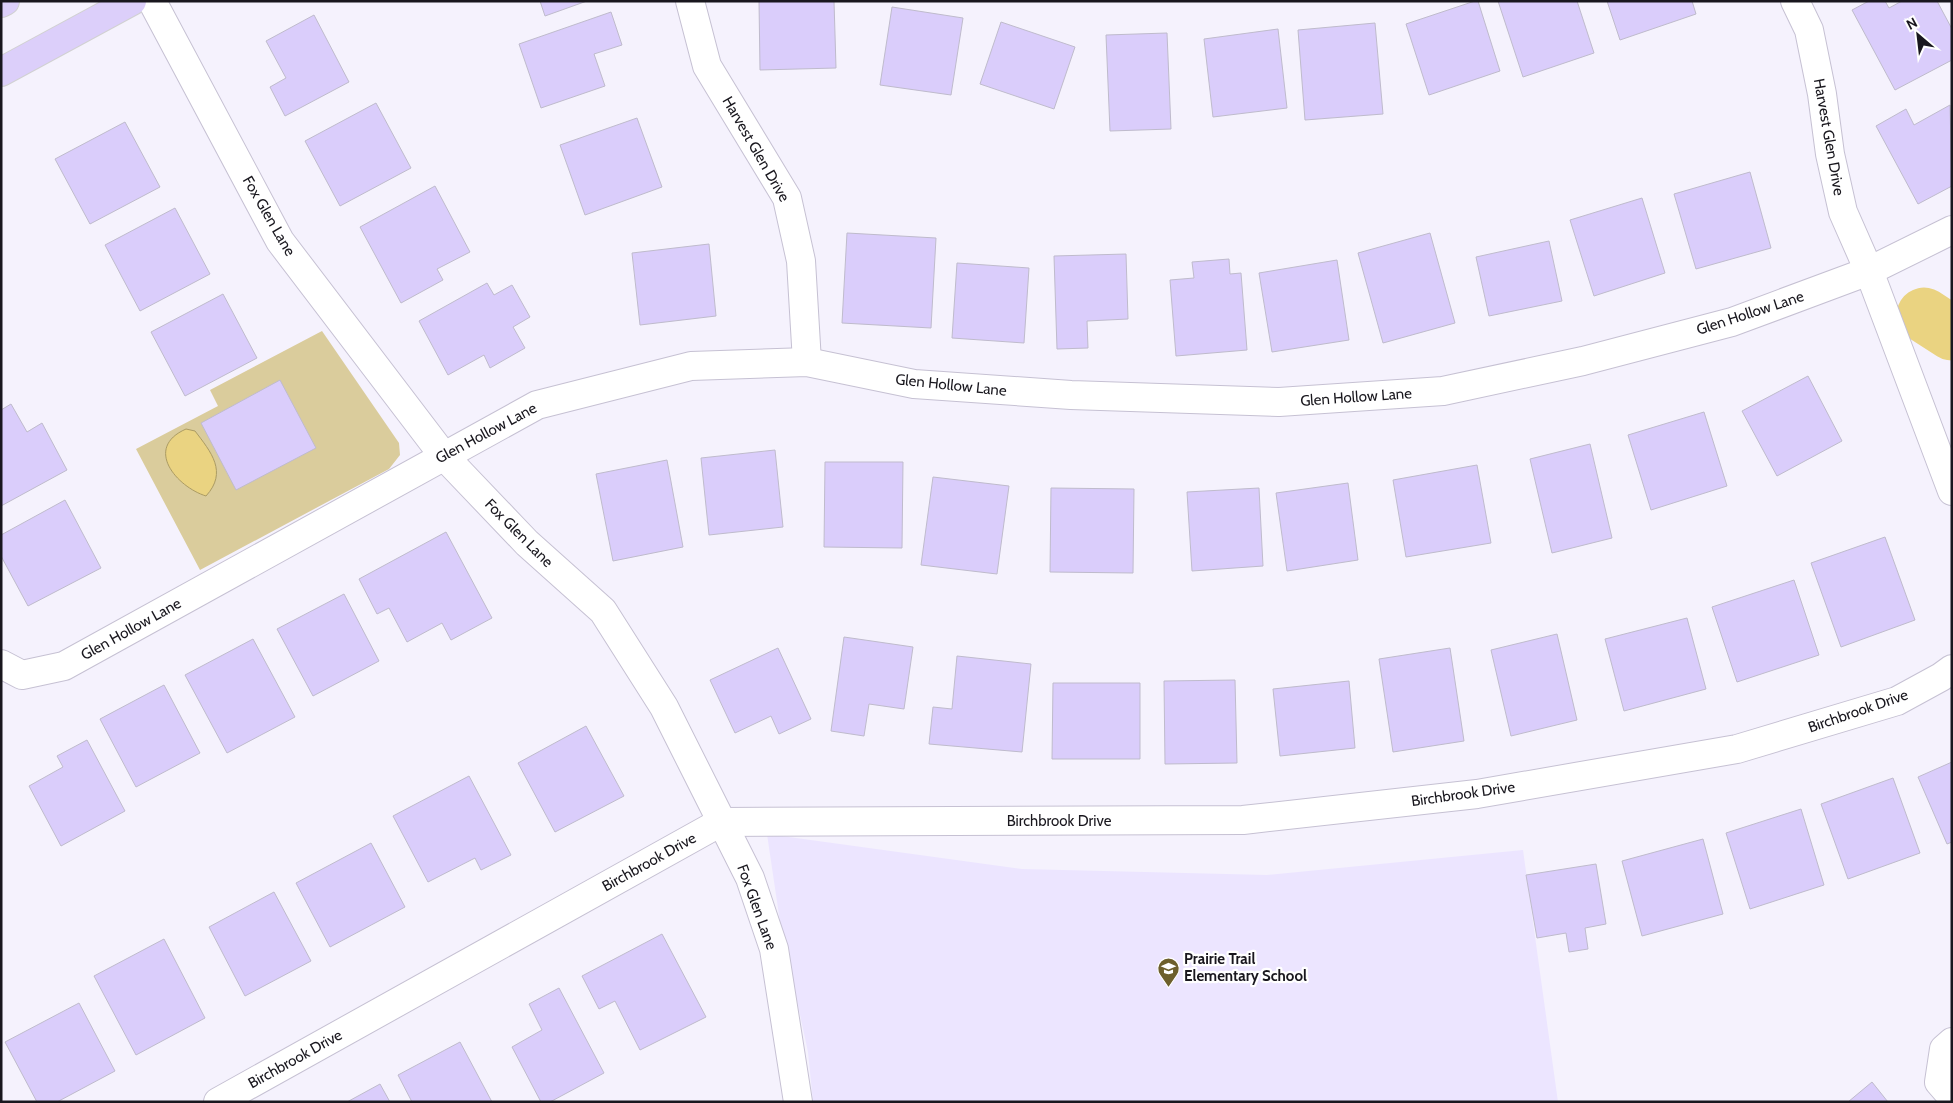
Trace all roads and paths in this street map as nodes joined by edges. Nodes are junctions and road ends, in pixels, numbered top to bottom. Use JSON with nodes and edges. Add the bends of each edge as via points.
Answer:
{"nodes":[{"id":1,"x":5,"y":1,"type":"edge"},
{"id":2,"x":132,"y":1,"type":"edge"},
{"id":3,"x":152,"y":1,"type":"edge"},
{"id":4,"x":690,"y":1,"type":"edge"},
{"id":5,"x":1795,"y":1,"type":"edge"},
{"id":6,"x":1,"y":4,"type":"edge"},
{"id":7,"x":1,"y":72,"type":"edge"},
{"id":8,"x":1952,"y":230,"type":"edge"},
{"id":9,"x":1869,"y":271,"type":"junction"},
{"id":10,"x":807,"y":362,"type":"junction"},
{"id":11,"x":443,"y":455,"type":"junction"},
{"id":12,"x":1952,"y":491,"type":"edge"},
{"id":13,"x":1,"y":664,"type":"edge"},
{"id":14,"x":1952,"y":669,"type":"edge"},
{"id":15,"x":721,"y":822,"type":"junction"},
{"id":16,"x":1952,"y":1042,"type":"edge"},
{"id":17,"x":1952,"y":1097,"type":"edge"},
{"id":18,"x":218,"y":1102,"type":"edge"},
{"id":19,"x":798,"y":1102,"type":"edge"}],
"edges":[{"from":1,"to":6,"type":"main road"},
{"from":2,"to":7,"type":"main road"},
{"from":3,"to":11,"type":"street","name":"Fox Glen Lane","via":[[280,241]]},
{"from":4,"to":10,"type":"street","name":"Harvest Glen Drive","via":[[707,66],[787,198],[801,260]]},
{"from":5,"to":9,"type":"street","name":"Harvest Glen Drive","via":[[1809,30],[1843,212]]},
{"from":8,"to":9,"type":"street","name":"Glen Hollow Lane"},
{"from":9,"to":10,"type":"street","name":"Glen Hollow Lane","via":[[1732,322],[1583,361],[1443,391],[1279,402],[1071,395],[914,384]]},
{"from":9,"to":12,"type":"street"},
{"from":10,"to":11,"type":"street","name":"Glen Hollow Lane","via":[[691,366],[611,385],[537,405]]},
{"from":11,"to":13,"type":"street","name":"Glen Hollow Lane","via":[[64,666],[22,675]]},
{"from":11,"to":15,"type":"street","name":"Fox Glen Lane","via":[[527,543],[603,611],[664,706]]},
{"from":14,"to":15,"type":"street","name":"Birchbrook Drive","via":[[1897,701],[1737,749],[1477,794],[1243,820]]},
{"from":15,"to":18,"type":"street","name":"Birchbrook Drive"},
{"from":15,"to":19,"type":"street","name":"Fox Glen Lane","via":[[750,878],[774,949]]},
{"from":16,"to":17,"type":"street","via":[[1944,1049],[1939,1082]]}]}
